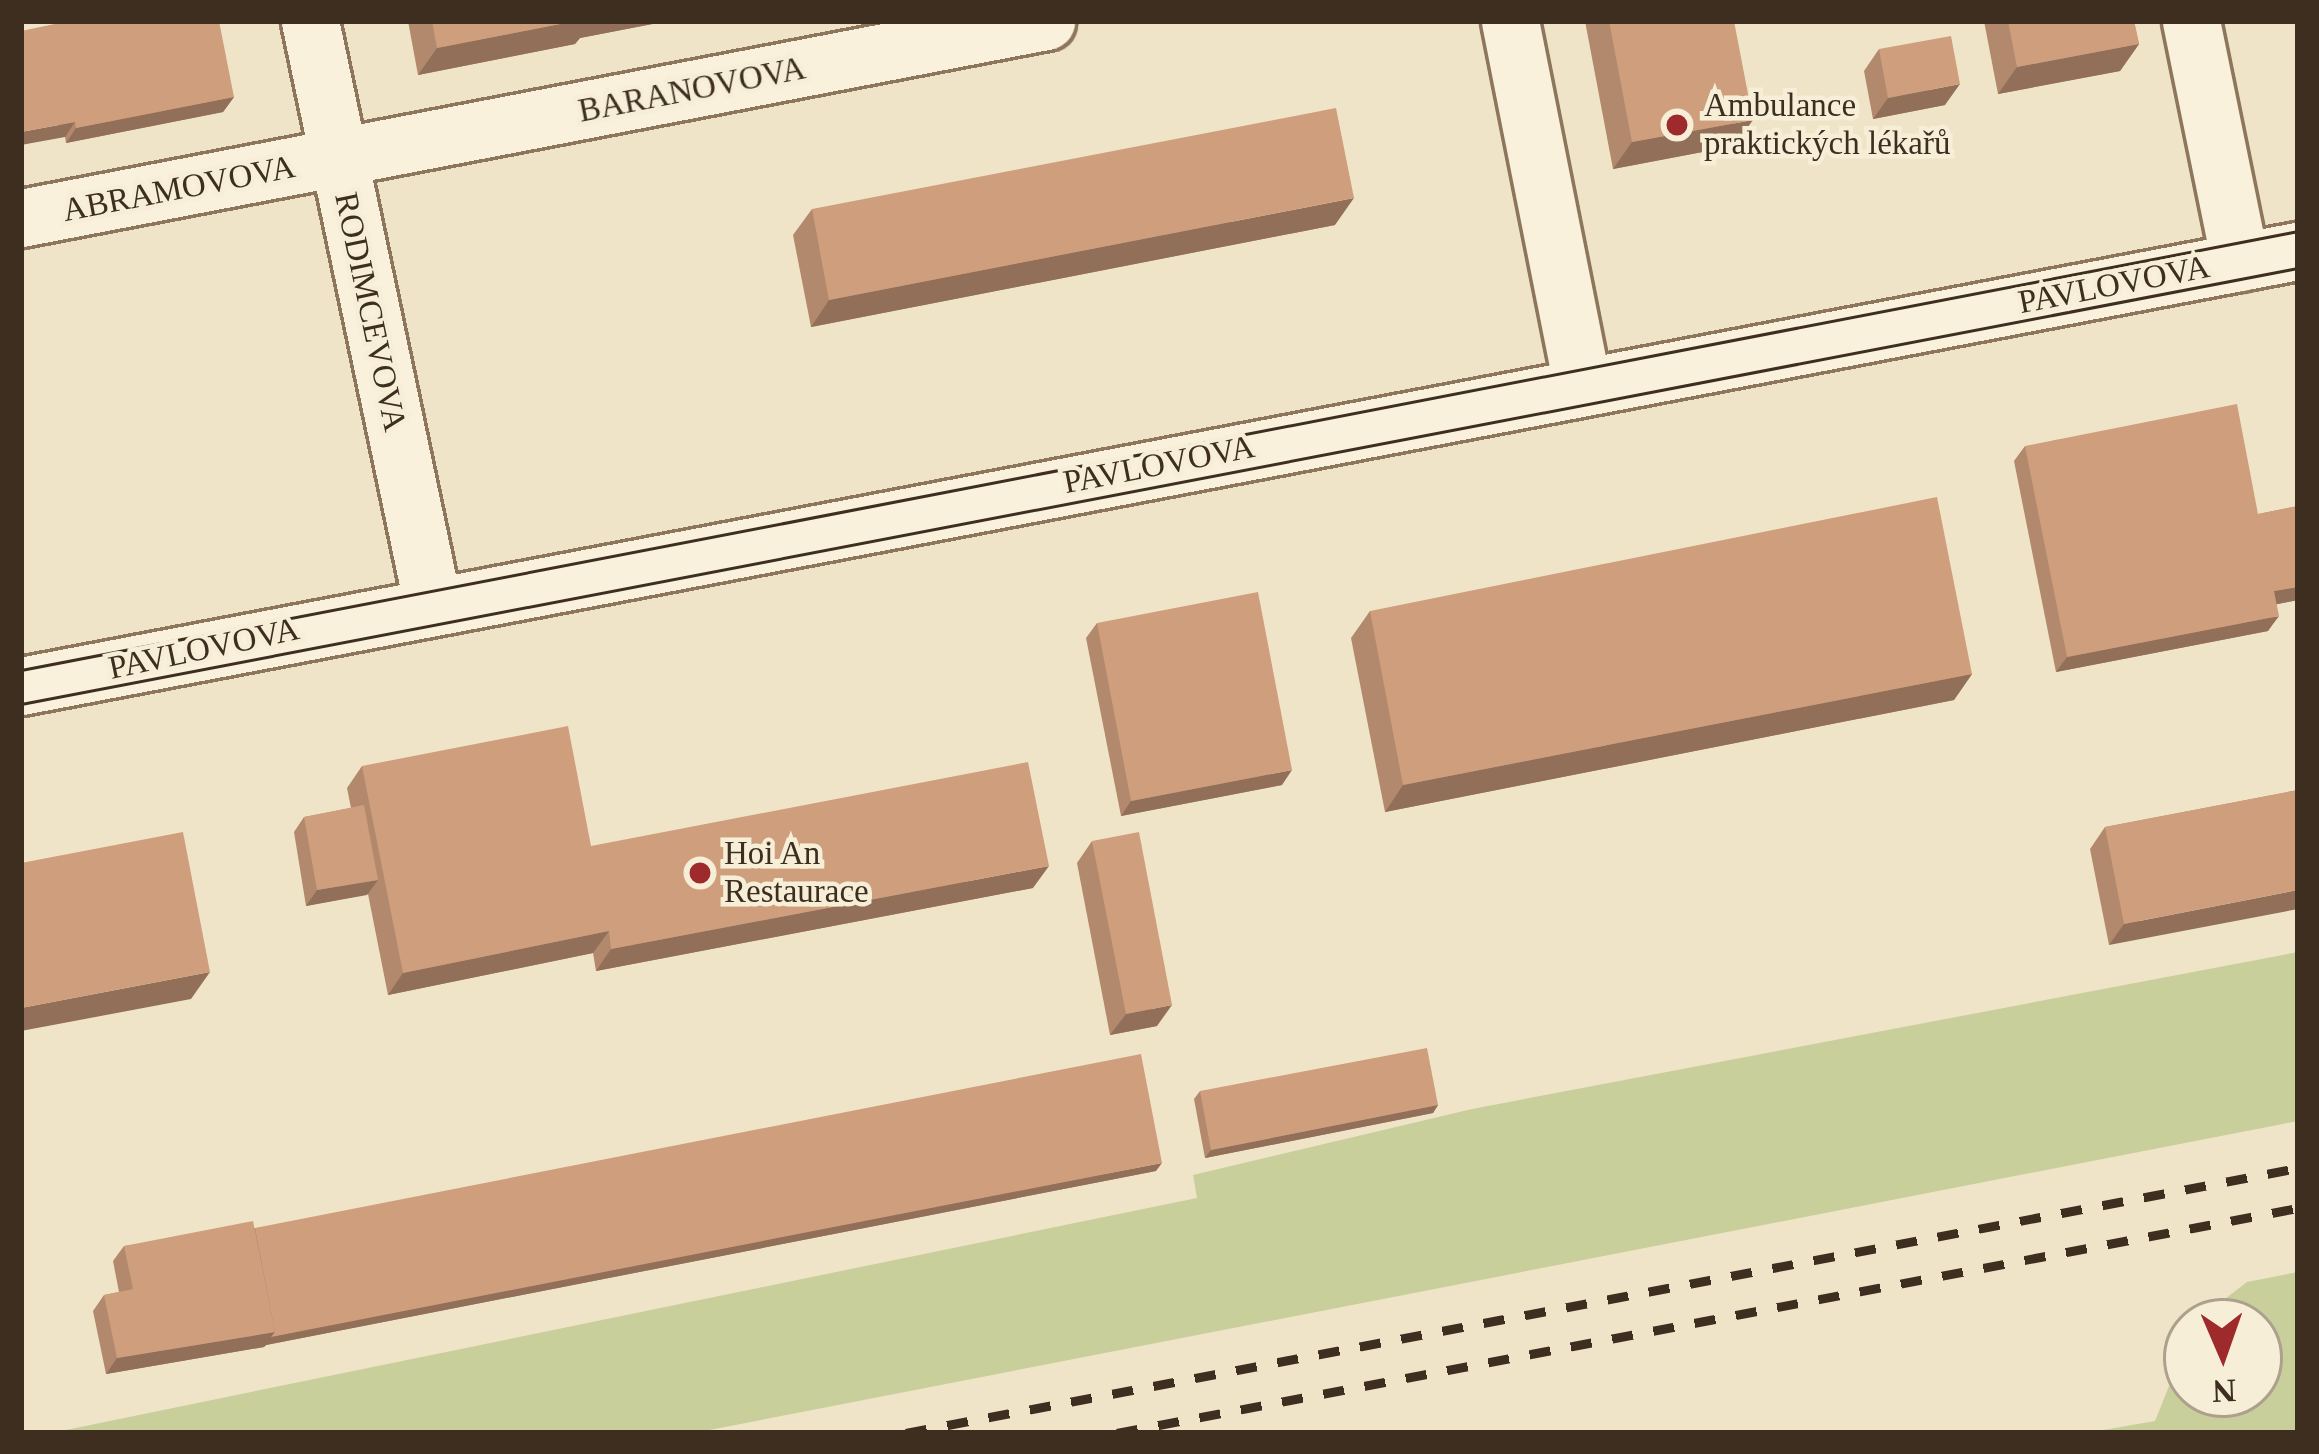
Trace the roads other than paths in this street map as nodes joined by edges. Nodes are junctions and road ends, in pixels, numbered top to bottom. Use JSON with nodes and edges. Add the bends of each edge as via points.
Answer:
{"nodes":[{"id":1,"x":310,"y":21,"type":"edge"},
{"id":2,"x":1046,"y":21,"type":"edge"},
{"id":3,"x":1510,"y":21,"type":"edge"},
{"id":4,"x":2192,"y":21,"type":"edge"},
{"id":5,"x":828,"y":42,"type":"edge"},
{"id":6,"x":338,"y":159,"type":"junction"},
{"id":7,"x":21,"y":218,"type":"edge"},
{"id":8,"x":2298,"y":251,"type":"edge"},
{"id":9,"x":2240,"y":262,"type":"junction"},
{"id":10,"x":1582,"y":386,"type":"junction"},
{"id":11,"x":432,"y":602,"type":"junction"},
{"id":12,"x":21,"y":686,"type":"edge"}],
"edges":[{"from":1,"to":6,"type":"street","name":"RODIMCEVOVA"},
{"from":2,"to":5,"type":"street","name":"BARANOVOVA"},
{"from":3,"to":10,"type":"street"},
{"from":4,"to":9,"type":"street"},
{"from":5,"to":6,"type":"street","name":"BARANOVOVA"},
{"from":6,"to":7,"type":"street","name":"ABRAMOVOVA"},
{"from":6,"to":11,"type":"street","name":"RODIMCEVOVA"},
{"from":8,"to":9,"type":"street","name":"PAVLOVOVA"},
{"from":9,"to":10,"type":"street","name":"PAVLOVOVA"},
{"from":10,"to":11,"type":"street","name":"PAVLOVOVA"},
{"from":11,"to":12,"type":"street","name":"PAVLOVOVA"}]}
